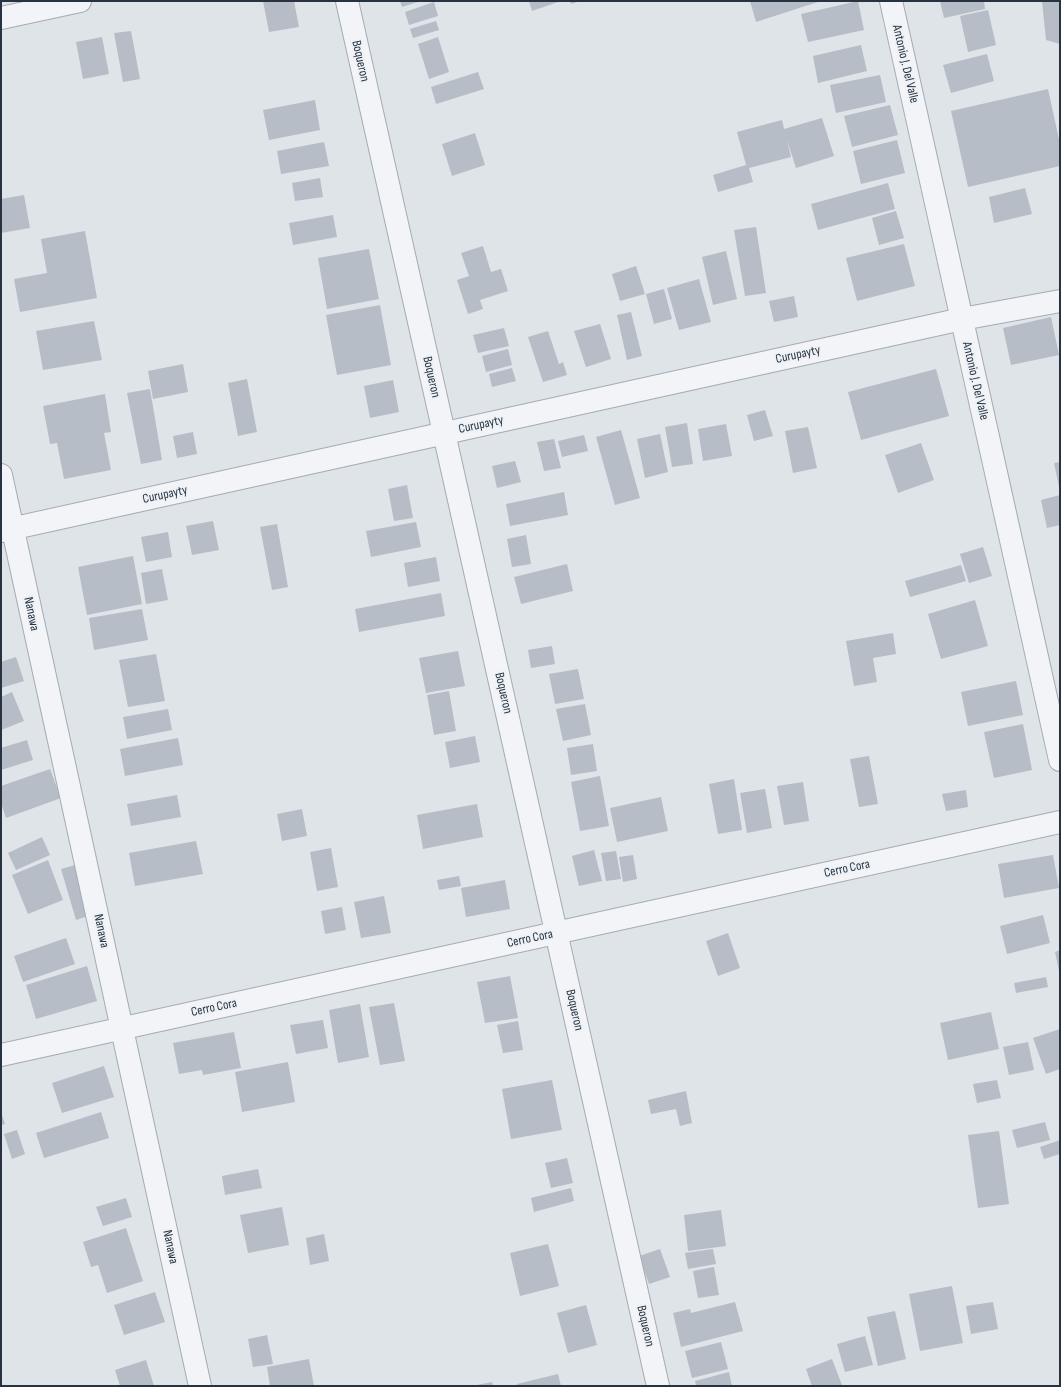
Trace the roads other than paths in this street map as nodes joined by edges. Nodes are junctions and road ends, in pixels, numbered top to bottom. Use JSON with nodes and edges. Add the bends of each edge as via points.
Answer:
{"nodes":[{"id":1,"x":80,"y":1,"type":"edge"},
{"id":2,"x":347,"y":1,"type":"edge"},
{"id":3,"x":891,"y":1,"type":"edge"},
{"id":4,"x":1,"y":18,"type":"edge"},
{"id":5,"x":1060,"y":301,"type":"edge"},
{"id":6,"x":962,"y":319,"type":"junction"},
{"id":7,"x":444,"y":433,"type":"junction"},
{"id":8,"x":1,"y":476,"type":"edge"},
{"id":9,"x":7,"y":530,"type":"edge"},
{"id":10,"x":1060,"y":760,"type":"edge"},
{"id":11,"x":1060,"y":822,"type":"edge"},
{"id":12,"x":556,"y":933,"type":"junction"},
{"id":13,"x":122,"y":1028,"type":"junction"},
{"id":14,"x":1,"y":1055,"type":"edge"},
{"id":15,"x":200,"y":1386,"type":"edge"},
{"id":16,"x":658,"y":1386,"type":"edge"}],
"edges":[{"from":1,"to":4,"type":"street"},
{"from":2,"to":7,"type":"street","name":"Boqueron"},
{"from":3,"to":6,"type":"street","name":"Antonio J. Del Valle"},
{"from":5,"to":6,"type":"street","name":"Curupayty"},
{"from":6,"to":7,"type":"street","name":"Curupayty"},
{"from":6,"to":10,"type":"street","name":"Antonio J. Del Valle"},
{"from":7,"to":9,"type":"street","name":"Curupayty"},
{"from":7,"to":12,"type":"street","name":"Boqueron"},
{"from":8,"to":9,"type":"street","name":"Nanawa"},
{"from":9,"to":13,"type":"street","name":"Nanawa"},
{"from":11,"to":12,"type":"street","name":"Cerro Cora"},
{"from":12,"to":13,"type":"street","name":"Cerro Cora"},
{"from":12,"to":16,"type":"street","name":"Boqueron"},
{"from":13,"to":14,"type":"street","name":"Cerro Cora"},
{"from":13,"to":15,"type":"street","name":"Nanawa"}]}
